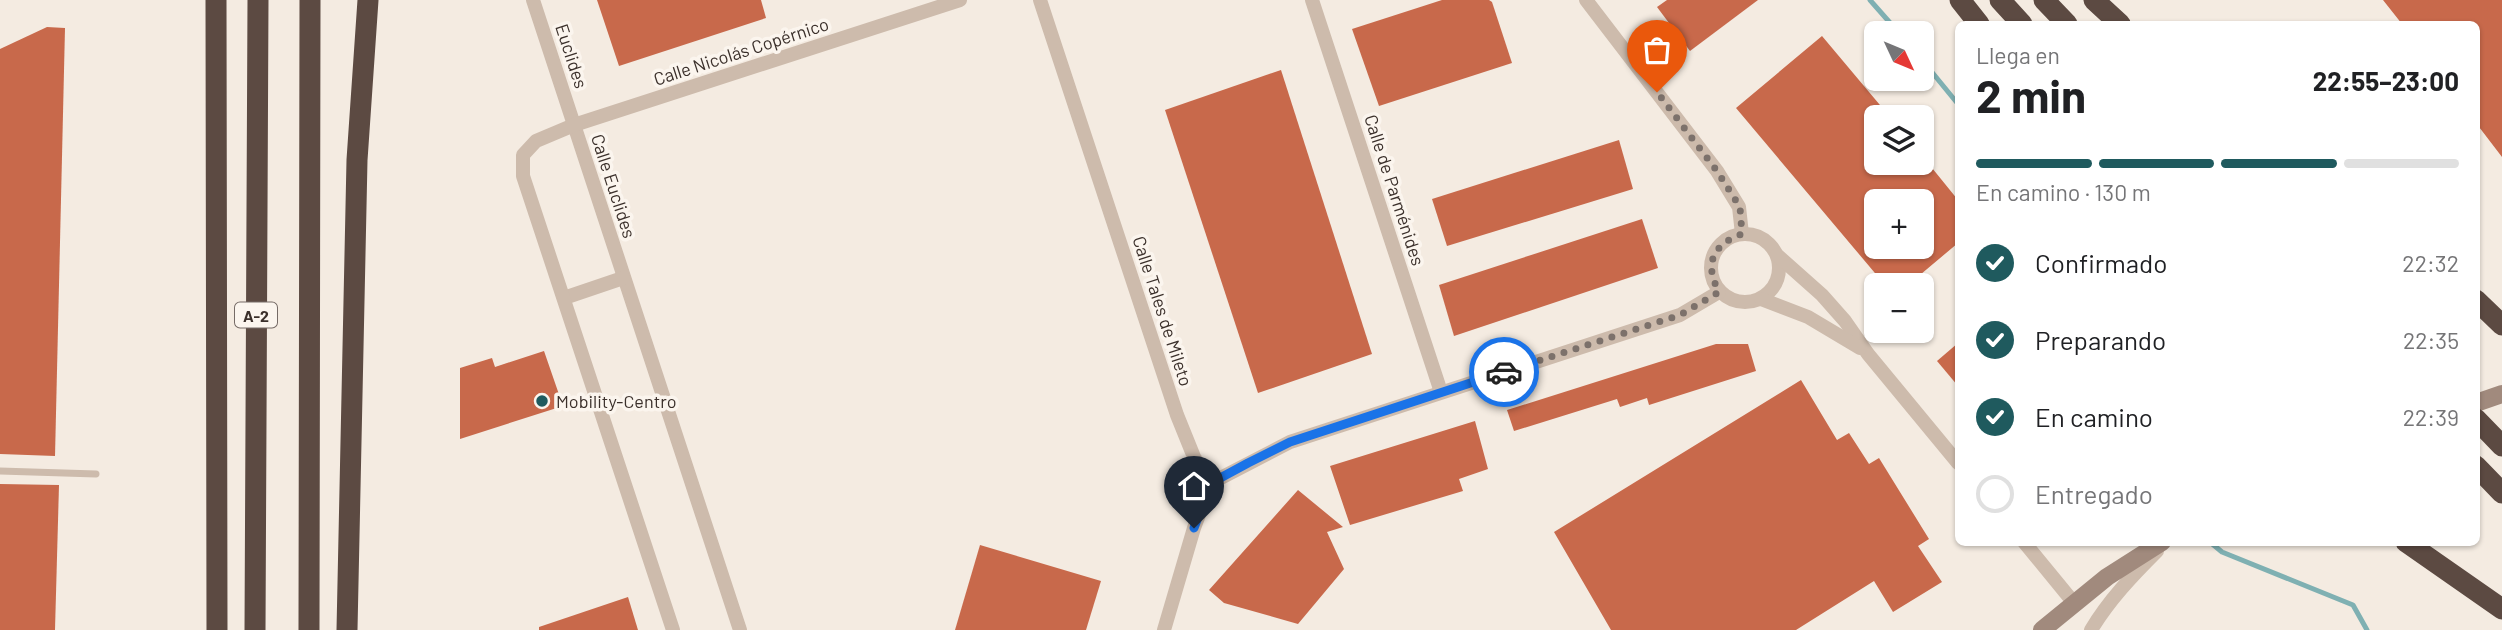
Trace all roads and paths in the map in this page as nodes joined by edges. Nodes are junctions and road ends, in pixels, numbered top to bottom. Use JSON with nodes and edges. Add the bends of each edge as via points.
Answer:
{"nodes":[{"id":1,"x":216,"y":0,"type":"edge"},
{"id":2,"x":258,"y":0,"type":"edge"},
{"id":3,"x":310,"y":0,"type":"edge"},
{"id":4,"x":368,"y":0,"type":"edge"},
{"id":5,"x":533,"y":0,"type":"edge"},
{"id":6,"x":960,"y":0,"type":"edge"},
{"id":7,"x":1040,"y":0,"type":"edge"},
{"id":8,"x":1312,"y":0,"type":"edge"},
{"id":9,"x":1586,"y":0,"type":"edge"},
{"id":10,"x":1960,"y":0,"type":"edge"},
{"id":11,"x":2000,"y":0,"type":"edge"},
{"id":12,"x":2044,"y":0,"type":"edge"},
{"id":13,"x":2094,"y":0,"type":"edge"},
{"id":14,"x":1977,"y":21,"type":"edge"},
{"id":15,"x":2019,"y":21,"type":"edge"},
{"id":16,"x":2064,"y":21,"type":"edge"},
{"id":17,"x":2117,"y":21,"type":"edge"},
{"id":18,"x":574,"y":125,"type":"junction"},
{"id":19,"x":1742,"y":234,"type":"junction"},
{"id":20,"x":1777,"y":255,"type":"junction"},
{"id":21,"x":623,"y":278,"type":"junction"},
{"id":22,"x":1719,"y":292,"type":"junction"},
{"id":23,"x":564,"y":298,"type":"junction"},
{"id":24,"x":1761,"y":299,"type":"junction"},
{"id":25,"x":2480,"y":304,"type":"edge"},
{"id":26,"x":2502,"y":325,"type":"edge"},
{"id":27,"x":1868,"y":354,"type":"junction"},
{"id":28,"x":1441,"y":392,"type":"junction"},
{"id":29,"x":2502,"y":394,"type":"edge"},
{"id":30,"x":2480,"y":402,"type":"edge"},
{"id":31,"x":2480,"y":423,"type":"edge"},
{"id":32,"x":2502,"y":446,"type":"edge"},
{"id":33,"x":1955,"y":459,"type":"edge"},
{"id":34,"x":2480,"y":470,"type":"edge"},
{"id":35,"x":0,"y":471,"type":"edge"},
{"id":36,"x":96,"y":474,"type":"dead end"},
{"id":37,"x":1211,"y":483,"type":"junction"},
{"id":38,"x":2502,"y":493,"type":"edge"},
{"id":39,"x":2027,"y":546,"type":"edge"},
{"id":40,"x":2157,"y":546,"type":"edge"},
{"id":41,"x":2160,"y":546,"type":"edge"},
{"id":42,"x":2412,"y":546,"type":"edge"},
{"id":43,"x":2074,"y":603,"type":"junction"},
{"id":44,"x":2502,"y":609,"type":"edge"},
{"id":45,"x":217,"y":630,"type":"edge"},
{"id":46,"x":255,"y":630,"type":"edge"},
{"id":47,"x":309,"y":630,"type":"edge"},
{"id":48,"x":347,"y":630,"type":"edge"},
{"id":49,"x":673,"y":630,"type":"edge"},
{"id":50,"x":740,"y":630,"type":"edge"},
{"id":51,"x":1164,"y":630,"type":"edge"},
{"id":52,"x":2042,"y":630,"type":"edge"},
{"id":53,"x":2091,"y":630,"type":"edge"}],
"edges":[{"from":1,"to":45,"type":"highway"},
{"from":2,"to":46,"type":"highway","number":"A-2"},
{"from":3,"to":47,"type":"highway"},
{"from":4,"to":48,"type":"highway","via":[[358,160]]},
{"from":5,"to":18,"type":"street","name":"Euclides"},
{"from":6,"to":18,"type":"street","name":"Calle Nicolás Copérnico"},
{"from":7,"to":37,"type":"street","name":"Calle Tales de Mileto","via":[[1177,415],[1194,457]]},
{"from":8,"to":28,"type":"street","name":"Calle de Parménides"},
{"from":9,"to":19,"type":"street","via":[[1717,171],[1740,207]]},
{"from":10,"to":14,"type":"highway"},
{"from":11,"to":15,"type":"highway"},
{"from":12,"to":16,"type":"highway"},
{"from":13,"to":17,"type":"highway"},
{"from":18,"to":21,"type":"street","name":"Calle Euclides"},
{"from":18,"to":23,"type":"street","name":"Calle Euclides","via":[[536,141],[523,155],[523,176]]},
{"from":19,"to":20,"type":"street","via":[[1769,243]]},
{"from":19,"to":22,"type":"street","via":[[1727,239],[1711,263]]},
{"from":20,"to":24,"type":"street","via":[[1780,272],[1774,288]]},
{"from":20,"to":27,"type":"street","via":[[1822,295]]},
{"from":21,"to":23,"type":"street"},
{"from":21,"to":50,"type":"street","name":"Calle Euclides"},
{"from":22,"to":24,"type":"street","via":[[1746,303]]},
{"from":22,"to":28,"type":"street","via":[[1680,315]]},
{"from":23,"to":49,"type":"street","name":"Calle Euclides"},
{"from":24,"to":27,"type":"street","via":[[1808,317]]},
{"from":25,"to":26,"type":"highway"},
{"from":27,"to":33,"type":"street"},
{"from":28,"to":37,"type":"street","via":[[1290,442]]},
{"from":29,"to":30,"type":"street"},
{"from":31,"to":32,"type":"highway"},
{"from":34,"to":38,"type":"highway"},
{"from":35,"to":36,"type":"lane"},
{"from":37,"to":51,"type":"street"},
{"from":39,"to":43,"type":"street"},
{"from":40,"to":43,"type":"street"},
{"from":41,"to":53,"type":"street"},
{"from":42,"to":44,"type":"highway"},
{"from":43,"to":52,"type":"street"}]}
